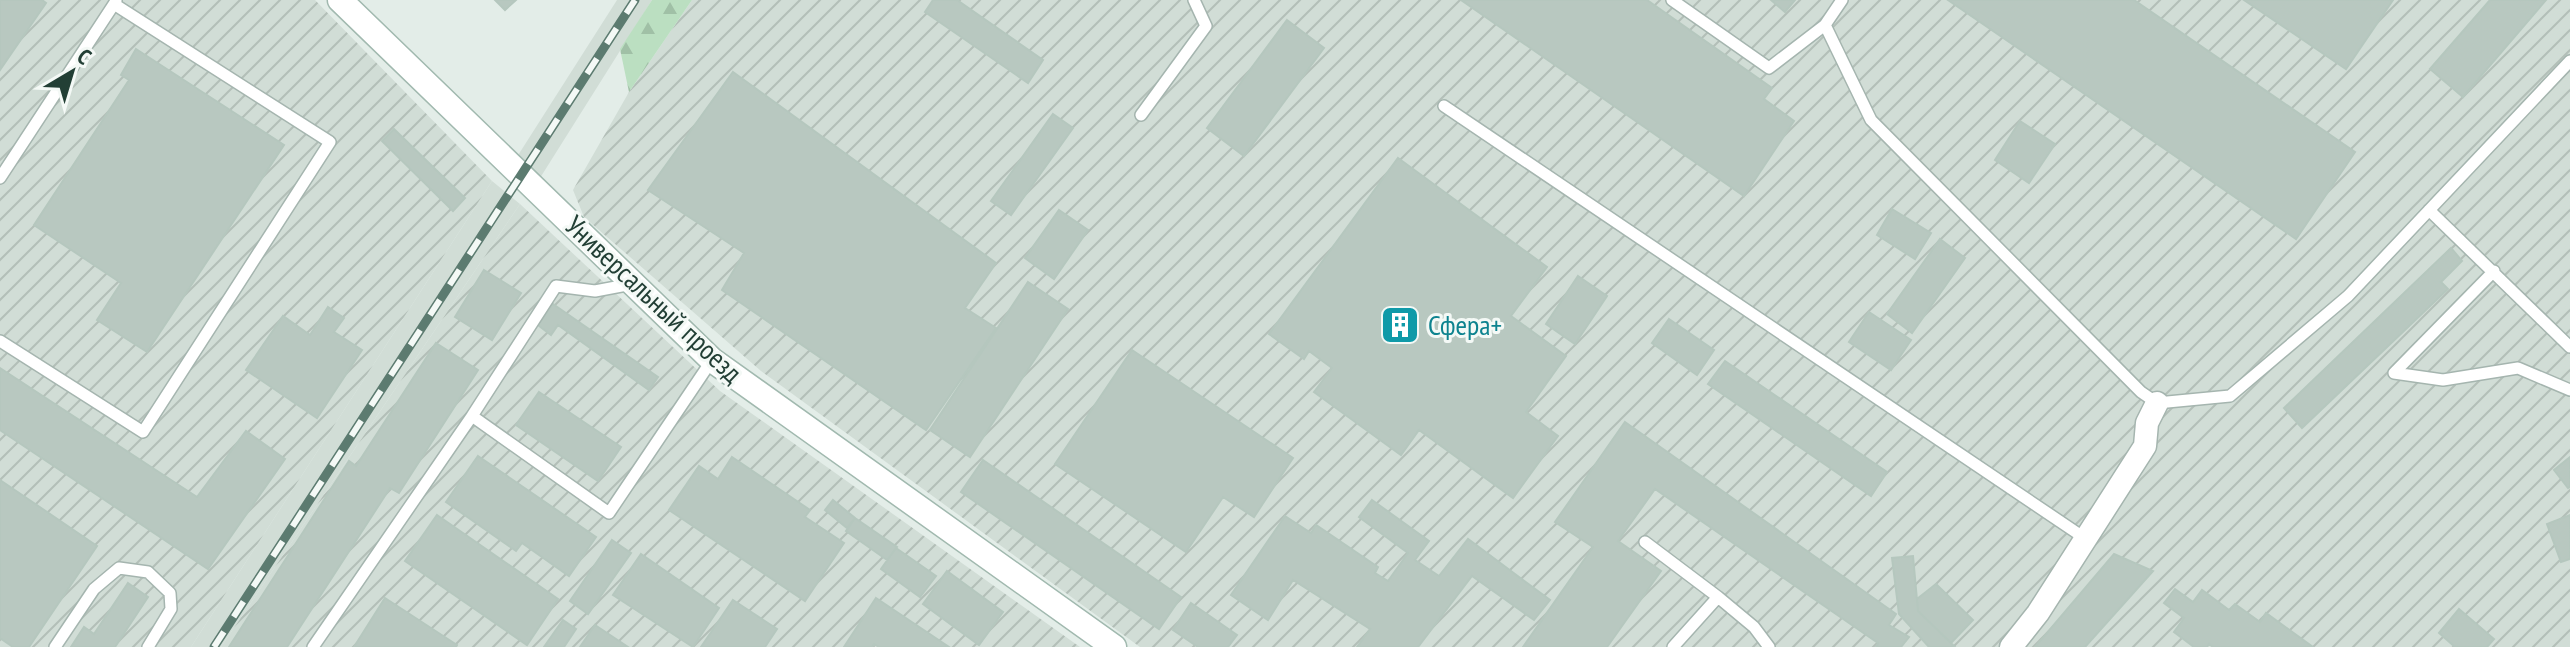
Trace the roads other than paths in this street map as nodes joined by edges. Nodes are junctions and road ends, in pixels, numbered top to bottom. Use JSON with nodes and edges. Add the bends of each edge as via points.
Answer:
{"nodes":[{"id":1,"x":1194,"y":0,"type":"edge"},
{"id":2,"x":1672,"y":0,"type":"edge"},
{"id":3,"x":1842,"y":0,"type":"edge"},
{"id":4,"x":342,"y":1,"type":"edge"},
{"id":5,"x":115,"y":2,"type":"edge"},
{"id":6,"x":1825,"y":25,"type":"junction"},
{"id":7,"x":2570,"y":61,"type":"edge"},
{"id":8,"x":1444,"y":106,"type":"dead end"},
{"id":9,"x":1141,"y":115,"type":"dead end"},
{"id":10,"x":0,"y":178,"type":"edge"},
{"id":11,"x":2429,"y":210,"type":"junction"},
{"id":12,"x":2494,"y":271,"type":"junction"},
{"id":13,"x":633,"y":283,"type":"junction"},
{"id":14,"x":0,"y":341,"type":"edge"},
{"id":15,"x":2570,"y":347,"type":"edge"},
{"id":16,"x":712,"y":360,"type":"junction"},
{"id":17,"x":2570,"y":390,"type":"edge"},
{"id":18,"x":2157,"y":403,"type":"junction"},
{"id":19,"x":472,"y":416,"type":"junction"},
{"id":20,"x":2087,"y":539,"type":"junction"},
{"id":21,"x":1645,"y":542,"type":"dead end"},
{"id":22,"x":1718,"y":597,"type":"junction"},
{"id":23,"x":55,"y":647,"type":"edge"},
{"id":24,"x":148,"y":647,"type":"edge"},
{"id":25,"x":313,"y":647,"type":"edge"},
{"id":26,"x":1114,"y":647,"type":"edge"},
{"id":27,"x":1673,"y":647,"type":"edge"},
{"id":28,"x":1769,"y":647,"type":"edge"},
{"id":29,"x":2011,"y":647,"type":"edge"}],
"edges":[{"from":1,"to":9,"type":"lane","via":[[1206,26]]},
{"from":2,"to":6,"type":"lane","via":[[1769,68]]},
{"from":3,"to":6,"type":"lane"},
{"from":4,"to":13,"type":"street","name":"Универсальный проезд"},
{"from":5,"to":10,"type":"lane"},
{"from":5,"to":14,"type":"lane","via":[[330,142],[143,432]]},
{"from":6,"to":18,"type":"lane","via":[[1871,120]]},
{"from":7,"to":11,"type":"lane"},
{"from":8,"to":20,"type":"lane"},
{"from":11,"to":12,"type":"lane"},
{"from":11,"to":18,"type":"lane","via":[[2348,296],[2230,396]]},
{"from":12,"to":15,"type":"lane"},
{"from":12,"to":17,"type":"lane","via":[[2394,373],[2443,380],[2518,368]]},
{"from":13,"to":16,"type":"street","name":"Универсальный проезд"},
{"from":13,"to":19,"type":"lane","via":[[595,291],[556,286]]},
{"from":16,"to":19,"type":"lane","via":[[609,513]]},
{"from":16,"to":26,"type":"street","name":"Универсальный проезд"},
{"from":18,"to":20,"type":"street","via":[[2147,423],[2145,446]]},
{"from":19,"to":25,"type":"lane"},
{"from":20,"to":29,"type":"street"},
{"from":21,"to":22,"type":"lane"},
{"from":22,"to":27,"type":"lane"},
{"from":22,"to":28,"type":"lane"},
{"from":23,"to":24,"type":"lane","via":[[94,589],[119,568],[148,572],[170,593],[171,609]]}]}
